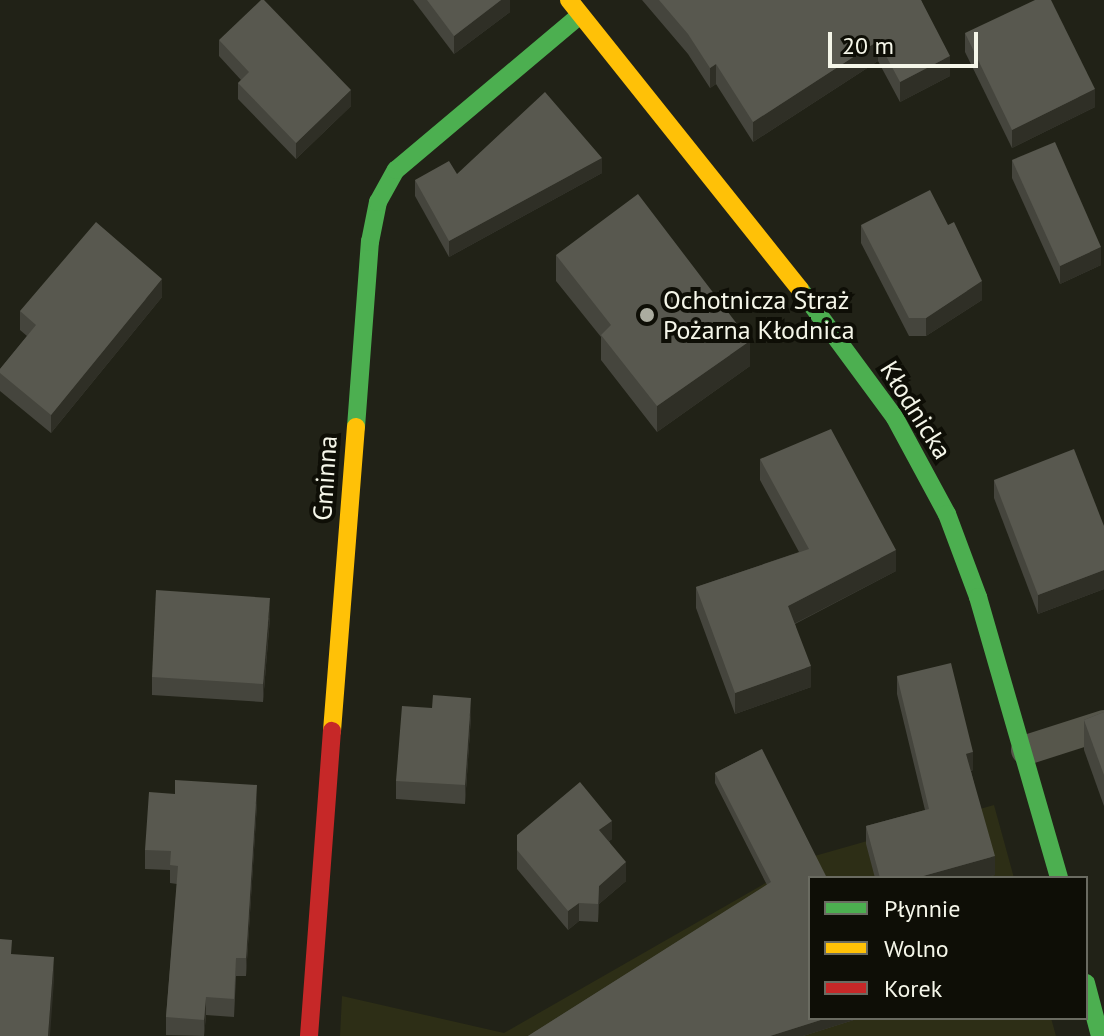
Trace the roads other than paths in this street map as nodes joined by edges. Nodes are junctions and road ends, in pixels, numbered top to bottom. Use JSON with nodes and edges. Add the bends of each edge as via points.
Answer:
{"nodes":[{"id":1,"x":574,"y":7,"type":"edge"},
{"id":2,"x":1104,"y":725,"type":"edge"},
{"id":3,"x":1026,"y":750,"type":"junction"},
{"id":4,"x":1058,"y":876,"type":"edge"},
{"id":5,"x":1088,"y":991,"type":"edge"},
{"id":6,"x":309,"y":1036,"type":"edge"},
{"id":7,"x":1100,"y":1036,"type":"edge"}],
"edges":[{"from":1,"to":3,"type":"street","name":"Kłodnicka","via":[[761,236],[895,418],[947,514]]},
{"from":1,"to":6,"type":"street","name":"Gminna","via":[[396,170],[378,202],[367,273]]},
{"from":2,"to":3,"type":"lane"},
{"from":3,"to":4,"type":"street","name":"Kłodnicka"},
{"from":5,"to":7,"type":"street"}]}
